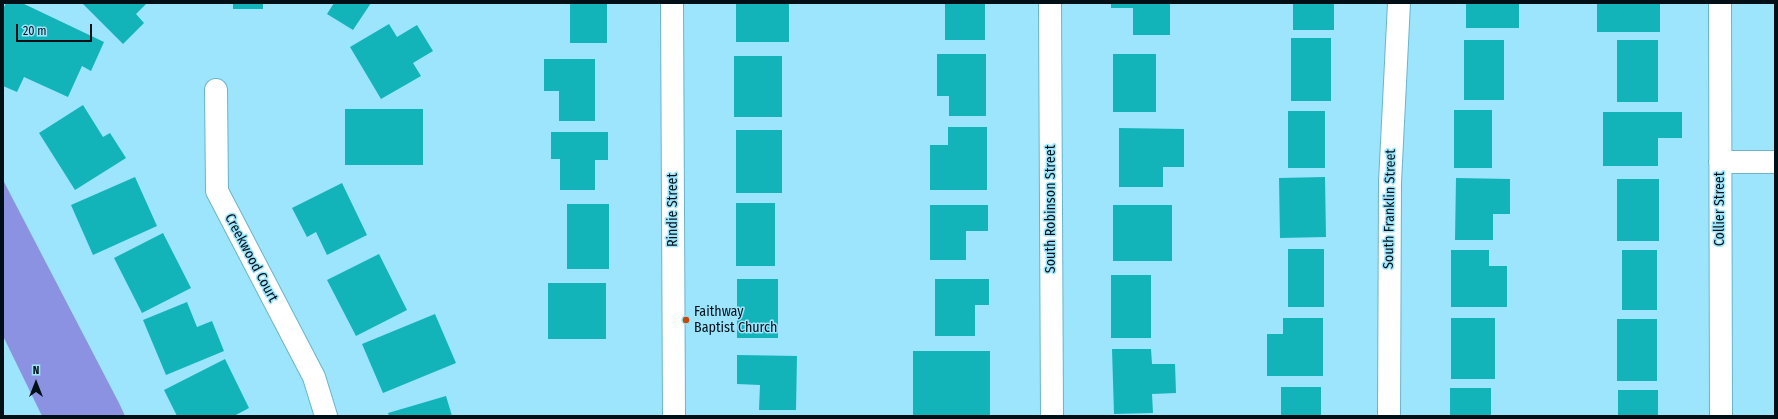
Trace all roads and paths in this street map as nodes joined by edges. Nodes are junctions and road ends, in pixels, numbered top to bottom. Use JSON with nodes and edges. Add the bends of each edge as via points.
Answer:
{"nodes":[{"id":1,"x":672,"y":3,"type":"edge"},
{"id":2,"x":1050,"y":3,"type":"edge"},
{"id":3,"x":1399,"y":3,"type":"edge"},
{"id":4,"x":1720,"y":3,"type":"edge"},
{"id":5,"x":216,"y":90,"type":"dead end"},
{"id":6,"x":1720,"y":162,"type":"junction"},
{"id":7,"x":1775,"y":162,"type":"edge"},
{"id":8,"x":326,"y":416,"type":"edge"},
{"id":9,"x":674,"y":416,"type":"edge"},
{"id":10,"x":1052,"y":416,"type":"edge"},
{"id":11,"x":1389,"y":416,"type":"edge"},
{"id":12,"x":1721,"y":416,"type":"edge"}],
"edges":[{"from":1,"to":9,"type":"street","name":"Rindie Street"},
{"from":2,"to":10,"type":"street","name":"South Robinson Street"},
{"from":3,"to":11,"type":"street","name":"South Franklin Street","via":[[1390,182]]},
{"from":4,"to":6,"type":"street","name":"Collier Street"},
{"from":5,"to":8,"type":"street","name":"Creekwood Court","via":[[217,191],[314,378]]},
{"from":6,"to":7,"type":"street"},
{"from":6,"to":12,"type":"street","name":"Collier Street"}]}
